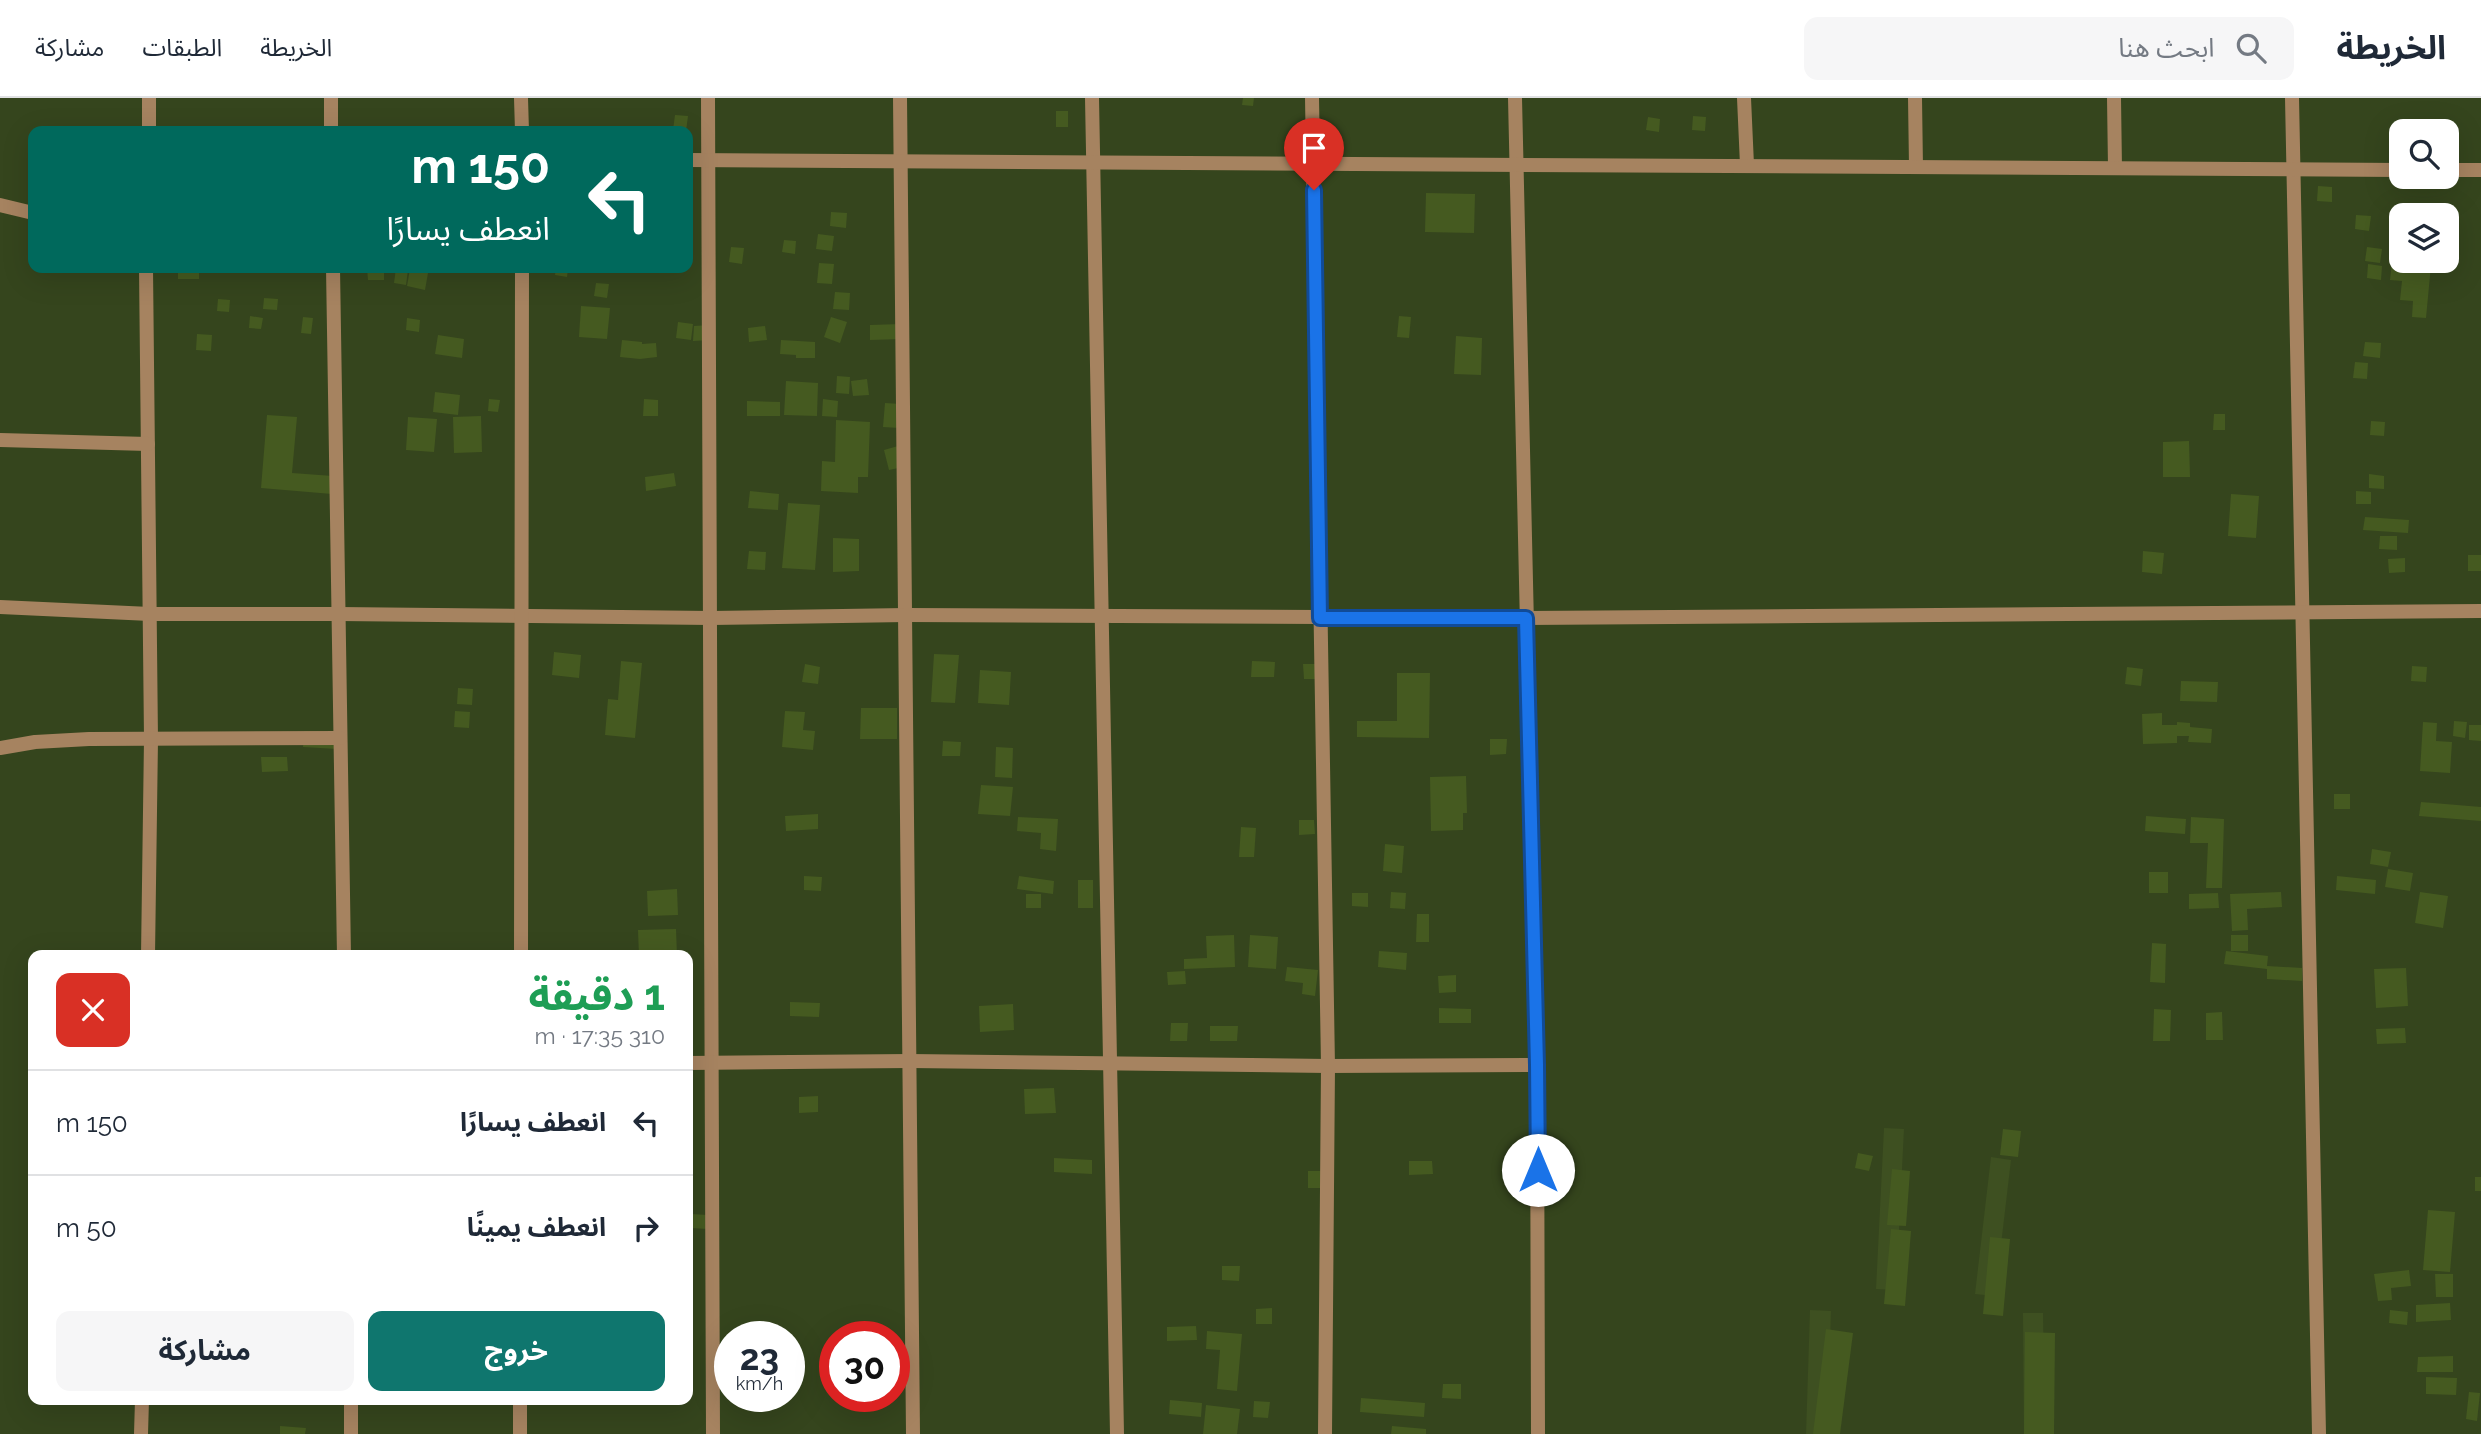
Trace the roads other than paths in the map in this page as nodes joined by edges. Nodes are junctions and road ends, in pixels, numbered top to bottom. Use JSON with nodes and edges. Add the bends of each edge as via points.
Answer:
{"nodes":[{"id":1,"x":149,"y":98,"type":"edge"},
{"id":2,"x":331,"y":98,"type":"edge"},
{"id":3,"x":521,"y":98,"type":"edge"},
{"id":4,"x":708,"y":98,"type":"edge"},
{"id":5,"x":900,"y":98,"type":"edge"},
{"id":6,"x":1092,"y":98,"type":"edge"},
{"id":7,"x":1312,"y":98,"type":"edge"},
{"id":8,"x":1515,"y":98,"type":"edge"},
{"id":9,"x":1744,"y":98,"type":"edge"},
{"id":10,"x":1915,"y":98,"type":"edge"},
{"id":11,"x":2114,"y":98,"type":"edge"},
{"id":12,"x":2292,"y":98,"type":"edge"},
{"id":13,"x":149,"y":126,"type":"edge"},
{"id":14,"x":331,"y":126,"type":"edge"},
{"id":15,"x":522,"y":126,"type":"edge"},
{"id":16,"x":693,"y":160,"type":"edge"},
{"id":17,"x":710,"y":160,"type":"junction"},
{"id":18,"x":901,"y":161,"type":"junction"},
{"id":19,"x":1093,"y":162,"type":"junction"},
{"id":20,"x":1313,"y":163,"type":"junction"},
{"id":21,"x":1515,"y":165,"type":"junction"},
{"id":22,"x":1747,"y":166,"type":"junction"},
{"id":23,"x":1916,"y":167,"type":"junction"},
{"id":24,"x":2115,"y":168,"type":"junction"},
{"id":25,"x":2292,"y":169,"type":"junction"},
{"id":26,"x":2389,"y":170,"type":"edge"},
{"id":27,"x":2459,"y":170,"type":"edge"},
{"id":28,"x":2481,"y":170,"type":"edge"},
{"id":29,"x":0,"y":205,"type":"edge"},
{"id":30,"x":28,"y":212,"type":"edge"},
{"id":31,"x":146,"y":273,"type":"edge"},
{"id":32,"x":333,"y":273,"type":"edge"},
{"id":33,"x":522,"y":273,"type":"edge"},
{"id":34,"x":0,"y":440,"type":"edge"},
{"id":35,"x":148,"y":444,"type":"junction"},
{"id":36,"x":0,"y":607,"type":"edge"},
{"id":37,"x":2481,"y":611,"type":"edge"},
{"id":38,"x":2302,"y":612,"type":"junction"},
{"id":39,"x":150,"y":614,"type":"junction"},
{"id":40,"x":339,"y":614,"type":"junction"},
{"id":41,"x":906,"y":615,"type":"junction"},
{"id":42,"x":522,"y":616,"type":"junction"},
{"id":43,"x":1102,"y":616,"type":"junction"},
{"id":44,"x":711,"y":618,"type":"junction"},
{"id":45,"x":1320,"y":618,"type":"junction"},
{"id":46,"x":1526,"y":618,"type":"junction"},
{"id":47,"x":151,"y":738,"type":"junction"},
{"id":48,"x":340,"y":738,"type":"junction"},
{"id":49,"x":0,"y":748,"type":"edge"},
{"id":50,"x":148,"y":950,"type":"edge"},
{"id":51,"x":344,"y":950,"type":"edge"},
{"id":52,"x":521,"y":950,"type":"edge"},
{"id":53,"x":910,"y":1061,"type":"junction"},
{"id":54,"x":693,"y":1063,"type":"edge"},
{"id":55,"x":712,"y":1063,"type":"junction"},
{"id":56,"x":1110,"y":1063,"type":"junction"},
{"id":57,"x":1537,"y":1065,"type":"junction"},
{"id":58,"x":1328,"y":1066,"type":"junction"},
{"id":59,"x":142,"y":1405,"type":"edge"},
{"id":60,"x":351,"y":1405,"type":"edge"},
{"id":61,"x":520,"y":1405,"type":"edge"},
{"id":62,"x":141,"y":1434,"type":"edge"},
{"id":63,"x":351,"y":1434,"type":"edge"},
{"id":64,"x":520,"y":1434,"type":"edge"},
{"id":65,"x":713,"y":1434,"type":"edge"},
{"id":66,"x":913,"y":1434,"type":"edge"},
{"id":67,"x":1117,"y":1434,"type":"edge"},
{"id":68,"x":1325,"y":1434,"type":"edge"},
{"id":69,"x":1538,"y":1434,"type":"edge"},
{"id":70,"x":2319,"y":1434,"type":"edge"}],
"edges":[{"from":1,"to":13,"type":"street"},
{"from":2,"to":14,"type":"street"},
{"from":3,"to":15,"type":"street"},
{"from":4,"to":17,"type":"street"},
{"from":5,"to":18,"type":"street"},
{"from":6,"to":19,"type":"street"},
{"from":7,"to":20,"type":"street"},
{"from":8,"to":21,"type":"street"},
{"from":9,"to":22,"type":"street"},
{"from":10,"to":23,"type":"street"},
{"from":11,"to":24,"type":"street"},
{"from":12,"to":25,"type":"street"},
{"from":16,"to":17,"type":"street"},
{"from":17,"to":18,"type":"street"},
{"from":17,"to":44,"type":"street"},
{"from":18,"to":19,"type":"street"},
{"from":18,"to":41,"type":"street"},
{"from":19,"to":20,"type":"street"},
{"from":19,"to":43,"type":"street"},
{"from":20,"to":21,"type":"street"},
{"from":20,"to":45,"type":"street"},
{"from":21,"to":22,"type":"street"},
{"from":21,"to":46,"type":"street"},
{"from":22,"to":23,"type":"street"},
{"from":23,"to":24,"type":"street"},
{"from":24,"to":25,"type":"street"},
{"from":25,"to":26,"type":"street"},
{"from":25,"to":38,"type":"street"},
{"from":27,"to":28,"type":"street"},
{"from":29,"to":30,"type":"street"},
{"from":31,"to":35,"type":"street"},
{"from":32,"to":40,"type":"street"},
{"from":33,"to":42,"type":"street"},
{"from":34,"to":35,"type":"street"},
{"from":35,"to":39,"type":"street"},
{"from":36,"to":39,"type":"street"},
{"from":37,"to":38,"type":"street"},
{"from":38,"to":46,"type":"street"},
{"from":38,"to":70,"type":"street"},
{"from":39,"to":40,"type":"street"},
{"from":39,"to":47,"type":"street"},
{"from":40,"to":42,"type":"street"},
{"from":40,"to":48,"type":"street"},
{"from":41,"to":43,"type":"street"},
{"from":41,"to":44,"type":"street"},
{"from":41,"to":53,"type":"street"},
{"from":42,"to":44,"type":"street"},
{"from":42,"to":52,"type":"street"},
{"from":43,"to":45,"type":"street"},
{"from":43,"to":56,"type":"street"},
{"from":44,"to":55,"type":"street"},
{"from":45,"to":46,"type":"street"},
{"from":45,"to":58,"type":"street"},
{"from":46,"to":57,"type":"street"},
{"from":47,"to":48,"type":"street"},
{"from":47,"to":49,"type":"street","via":[[35,742]]},
{"from":47,"to":50,"type":"street"},
{"from":48,"to":51,"type":"street"},
{"from":53,"to":55,"type":"street"},
{"from":53,"to":56,"type":"street"},
{"from":53,"to":66,"type":"street"},
{"from":54,"to":55,"type":"street"},
{"from":55,"to":65,"type":"street"},
{"from":56,"to":58,"type":"street"},
{"from":56,"to":67,"type":"street"},
{"from":57,"to":58,"type":"street"},
{"from":57,"to":69,"type":"street"},
{"from":58,"to":68,"type":"street"},
{"from":59,"to":62,"type":"street"},
{"from":60,"to":63,"type":"street"},
{"from":61,"to":64,"type":"street"}]}
